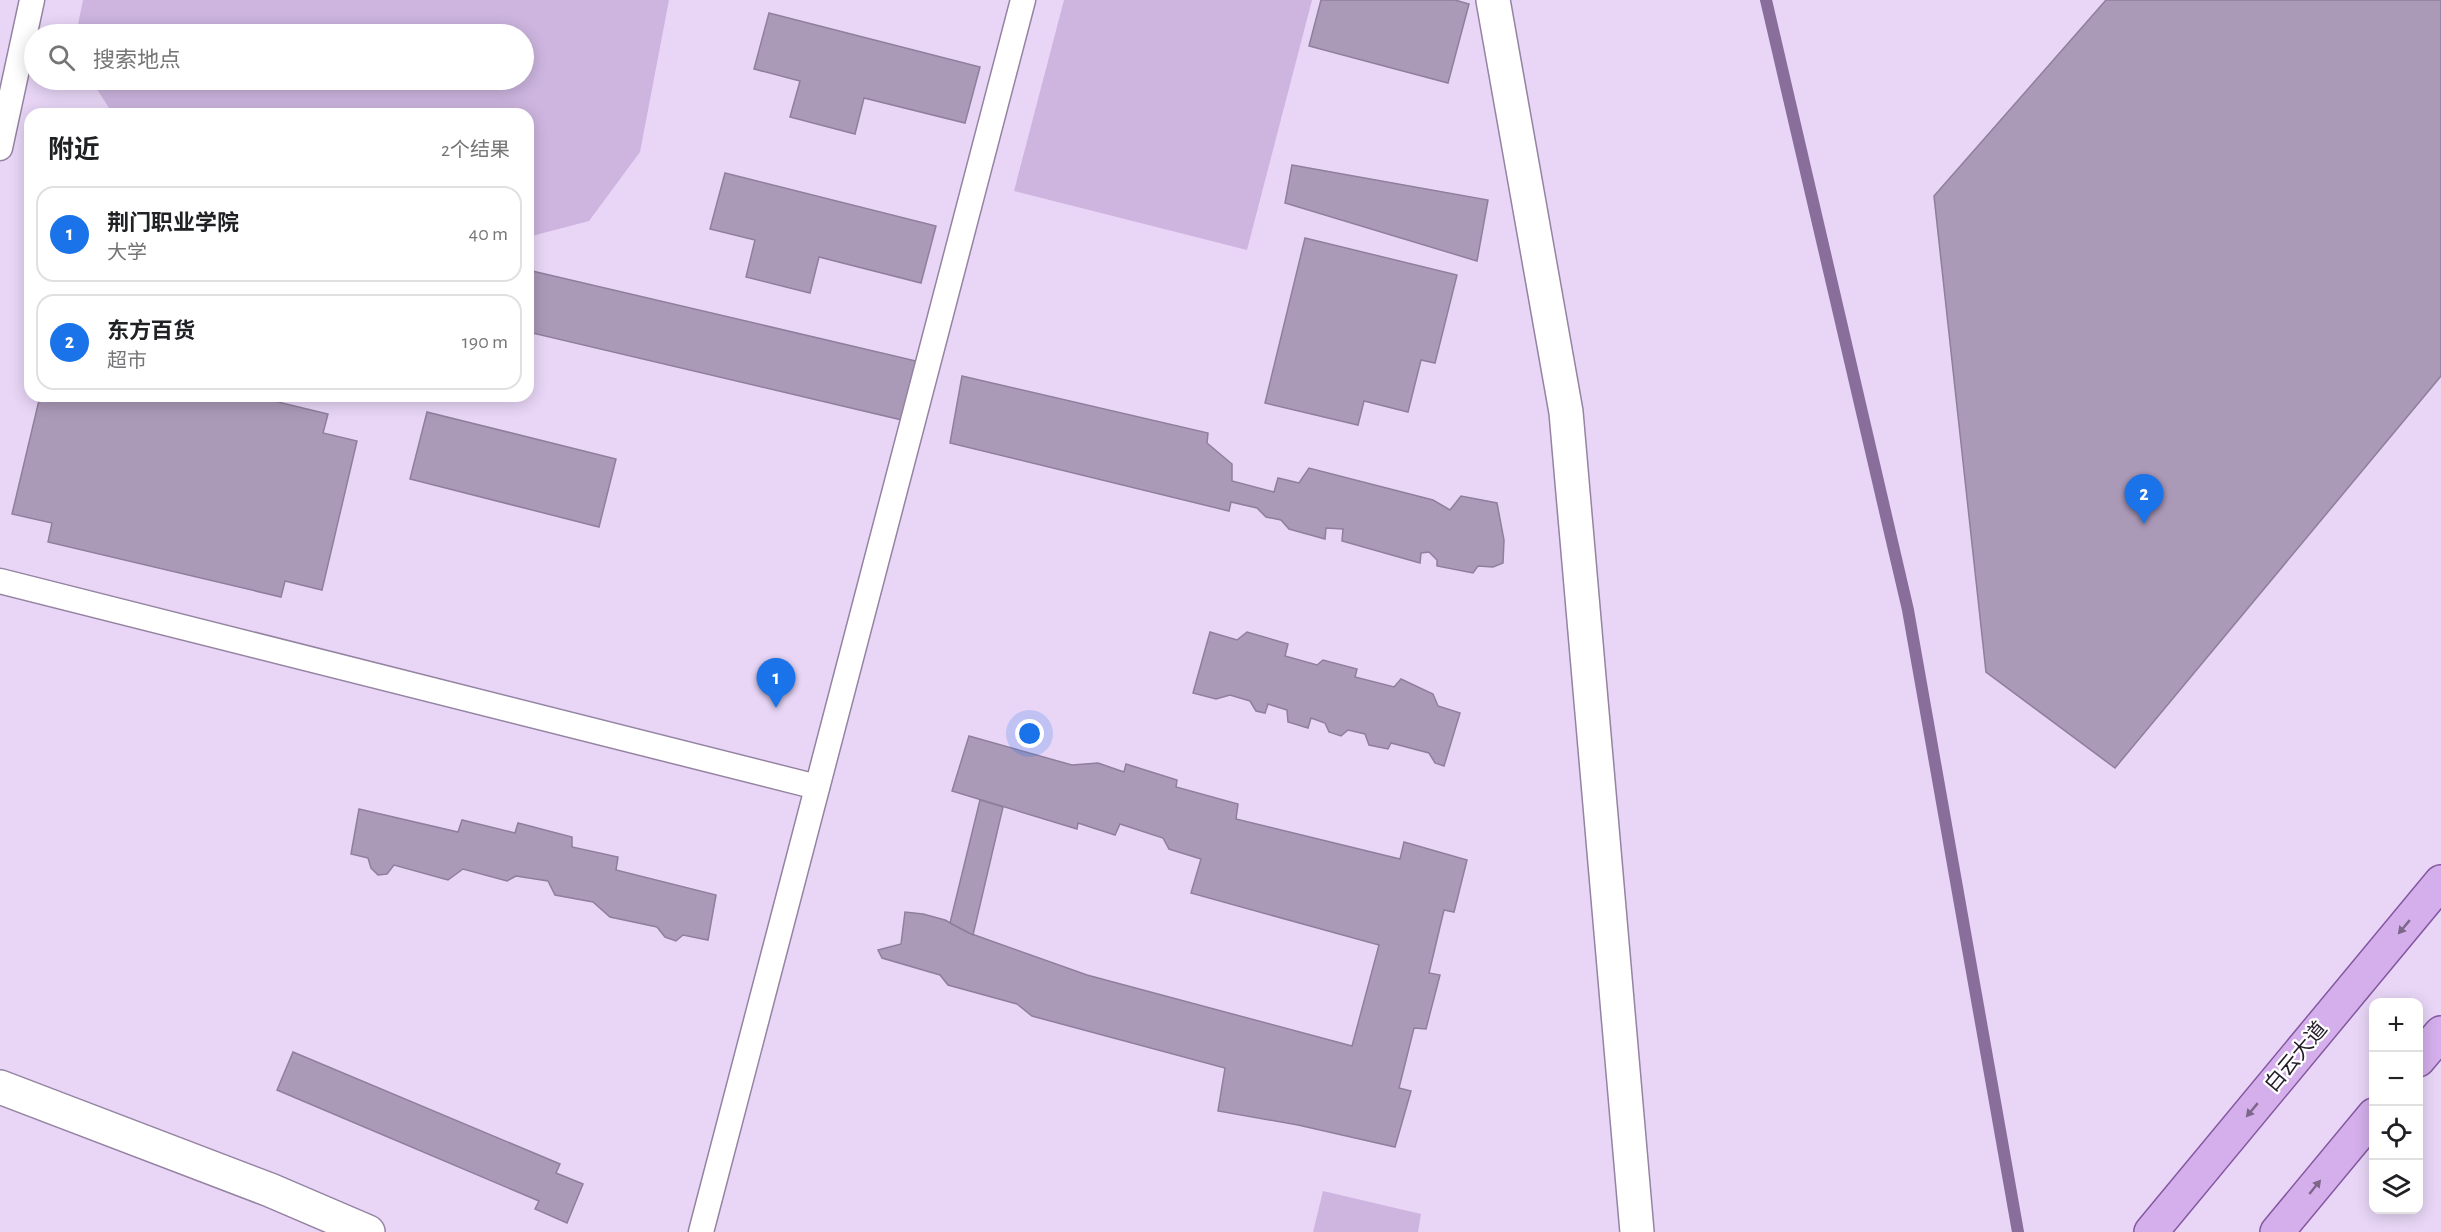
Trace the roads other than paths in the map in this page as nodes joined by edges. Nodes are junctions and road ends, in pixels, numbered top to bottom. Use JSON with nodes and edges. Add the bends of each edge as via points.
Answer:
{"nodes":[{"id":1,"x":32,"y":0,"type":"edge"},
{"id":2,"x":1023,"y":0,"type":"edge"},
{"id":3,"x":1493,"y":0,"type":"edge"},
{"id":4,"x":27,"y":24,"type":"edge"},
{"id":5,"x":24,"y":37,"type":"edge"},
{"id":6,"x":0,"y":148,"type":"edge"},
{"id":7,"x":0,"y":581,"type":"edge"},
{"id":8,"x":817,"y":787,"type":"junction"},
{"id":9,"x":2441,"y":882,"type":"edge"},
{"id":10,"x":2441,"y":1033,"type":"edge"},
{"id":11,"x":2423,"y":1054,"type":"edge"},
{"id":12,"x":0,"y":1087,"type":"edge"},
{"id":13,"x":2369,"y":1120,"type":"edge"},
{"id":14,"x":368,"y":1232,"type":"edge"},
{"id":15,"x":701,"y":1232,"type":"edge"},
{"id":16,"x":1637,"y":1232,"type":"edge"},
{"id":17,"x":2151,"y":1232,"type":"edge"},
{"id":18,"x":2277,"y":1232,"type":"edge"}],
"edges":[{"from":1,"to":4,"type":"lane"},
{"from":2,"to":8,"type":"lane"},
{"from":3,"to":16,"type":"street","via":[[1566,412]]},
{"from":5,"to":6,"type":"lane"},
{"from":7,"to":8,"type":"lane"},
{"from":8,"to":15,"type":"lane"},
{"from":9,"to":17,"type":"main road","name":"白云大道","one_way":true},
{"from":10,"to":11,"type":"main road"},
{"from":12,"to":14,"type":"street","via":[[270,1190]]},
{"from":18,"to":13,"type":"main road","one_way":true}]}
